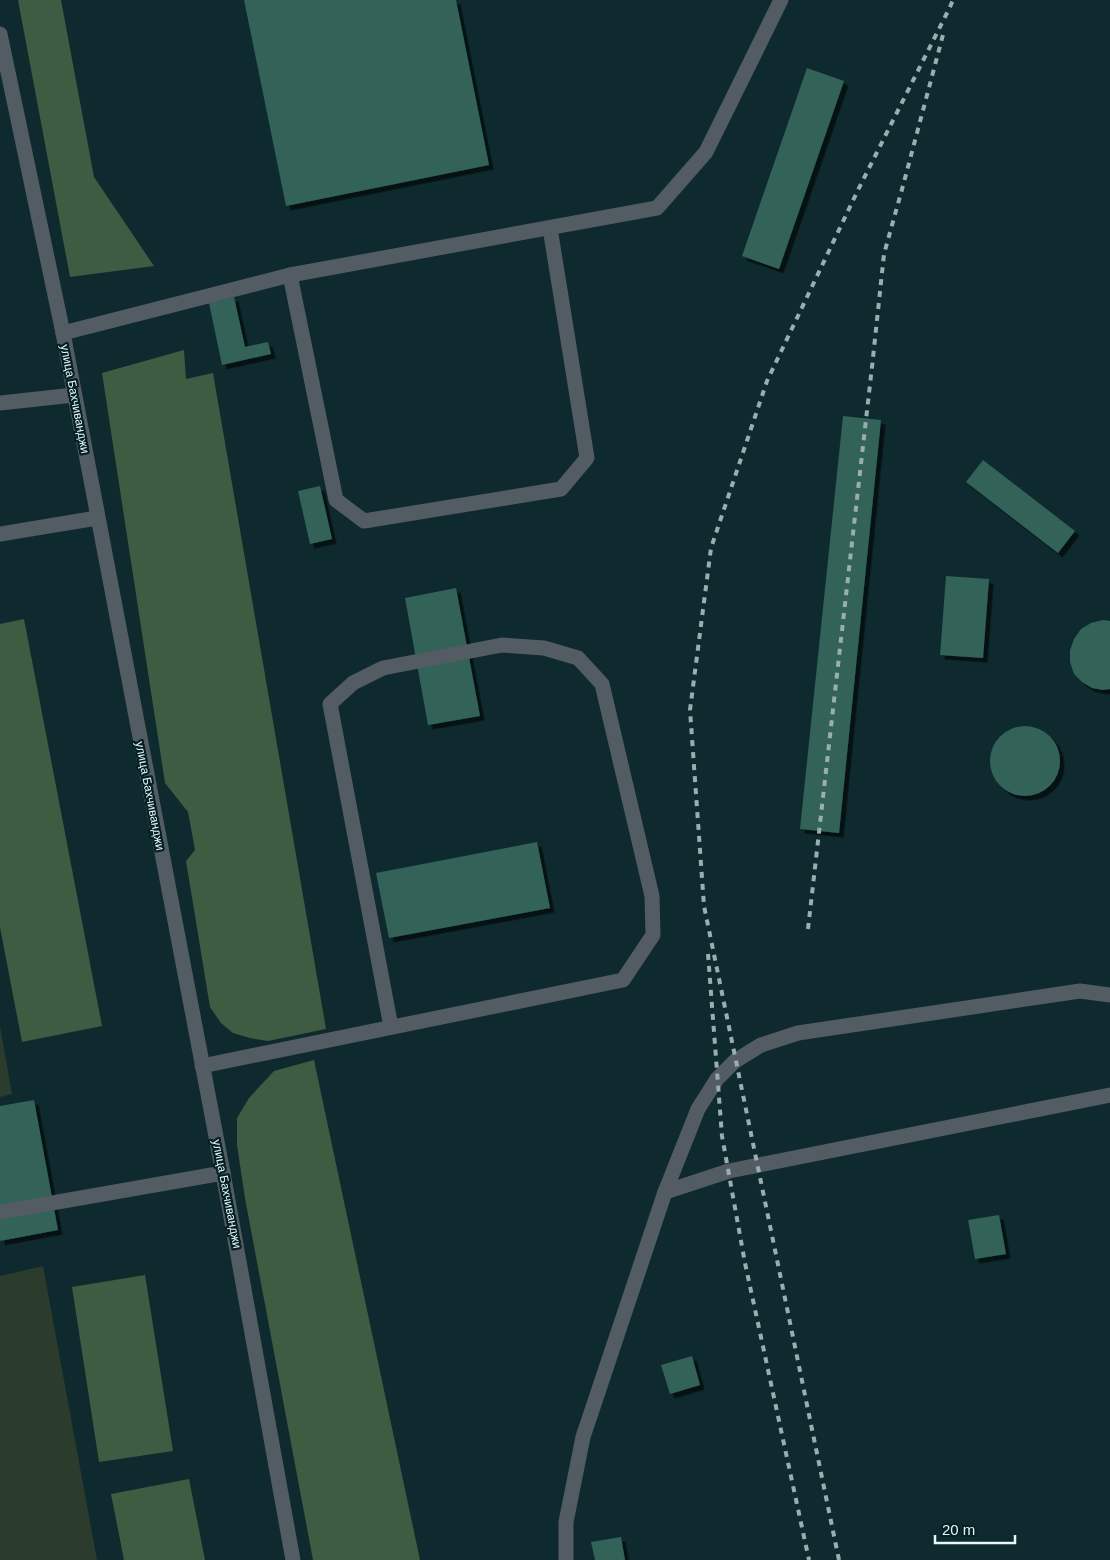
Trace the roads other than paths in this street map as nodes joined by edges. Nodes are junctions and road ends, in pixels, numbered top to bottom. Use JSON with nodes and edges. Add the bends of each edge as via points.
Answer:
{"nodes":[{"id":1,"x":782,"y":0,"type":"edge"},
{"id":2,"x":0,"y":34,"type":"edge"},
{"id":3,"x":550,"y":228,"type":"junction"},
{"id":4,"x":290,"y":276,"type":"junction"},
{"id":5,"x":63,"y":333,"type":"junction"},
{"id":6,"x":74,"y":396,"type":"junction"},
{"id":7,"x":0,"y":403,"type":"edge"},
{"id":8,"x":97,"y":518,"type":"junction"},
{"id":9,"x":0,"y":534,"type":"edge"},
{"id":10,"x":1110,"y":995,"type":"edge"},
{"id":11,"x":391,"y":1027,"type":"junction"},
{"id":12,"x":202,"y":1066,"type":"junction"},
{"id":13,"x":1110,"y":1095,"type":"edge"},
{"id":14,"x":223,"y":1173,"type":"junction"},
{"id":15,"x":666,"y":1192,"type":"junction"},
{"id":16,"x":0,"y":1212,"type":"edge"},
{"id":17,"x":293,"y":1560,"type":"edge"},
{"id":18,"x":566,"y":1560,"type":"edge"}],
"edges":[{"from":1,"to":3,"type":"street","via":[[706,152],[657,208]]},
{"from":2,"to":5,"type":"street","name":"улица Бахчиванджи"},
{"from":3,"to":4,"type":"street"},
{"from":3,"to":4,"type":"street","via":[[587,458],[562,489],[364,521],[336,500]]},
{"from":4,"to":5,"type":"street"},
{"from":5,"to":6,"type":"street","name":"улица Бахчиванджи"},
{"from":6,"to":7,"type":"street"},
{"from":6,"to":8,"type":"street","name":"улица Бахчиванджи"},
{"from":8,"to":9,"type":"street"},
{"from":8,"to":12,"type":"street","name":"улица Бахчиванджи"},
{"from":10,"to":15,"type":"street","via":[[1080,991],[798,1032],[761,1045],[735,1061],[717,1079],[698,1109]]},
{"from":11,"to":11,"type":"street","via":[[623,980],[653,935],[652,896],[602,684],[578,658],[544,648],[502,645],[383,668],[353,683],[330,704]]},
{"from":11,"to":12,"type":"street"},
{"from":12,"to":14,"type":"street","name":"улица Бахчиванджи"},
{"from":13,"to":15,"type":"street","via":[[729,1171]]},
{"from":14,"to":16,"type":"street"},
{"from":14,"to":17,"type":"street","name":"улица Бахчиванджи"},
{"from":15,"to":18,"type":"street","via":[[583,1437],[566,1522]]}]}
